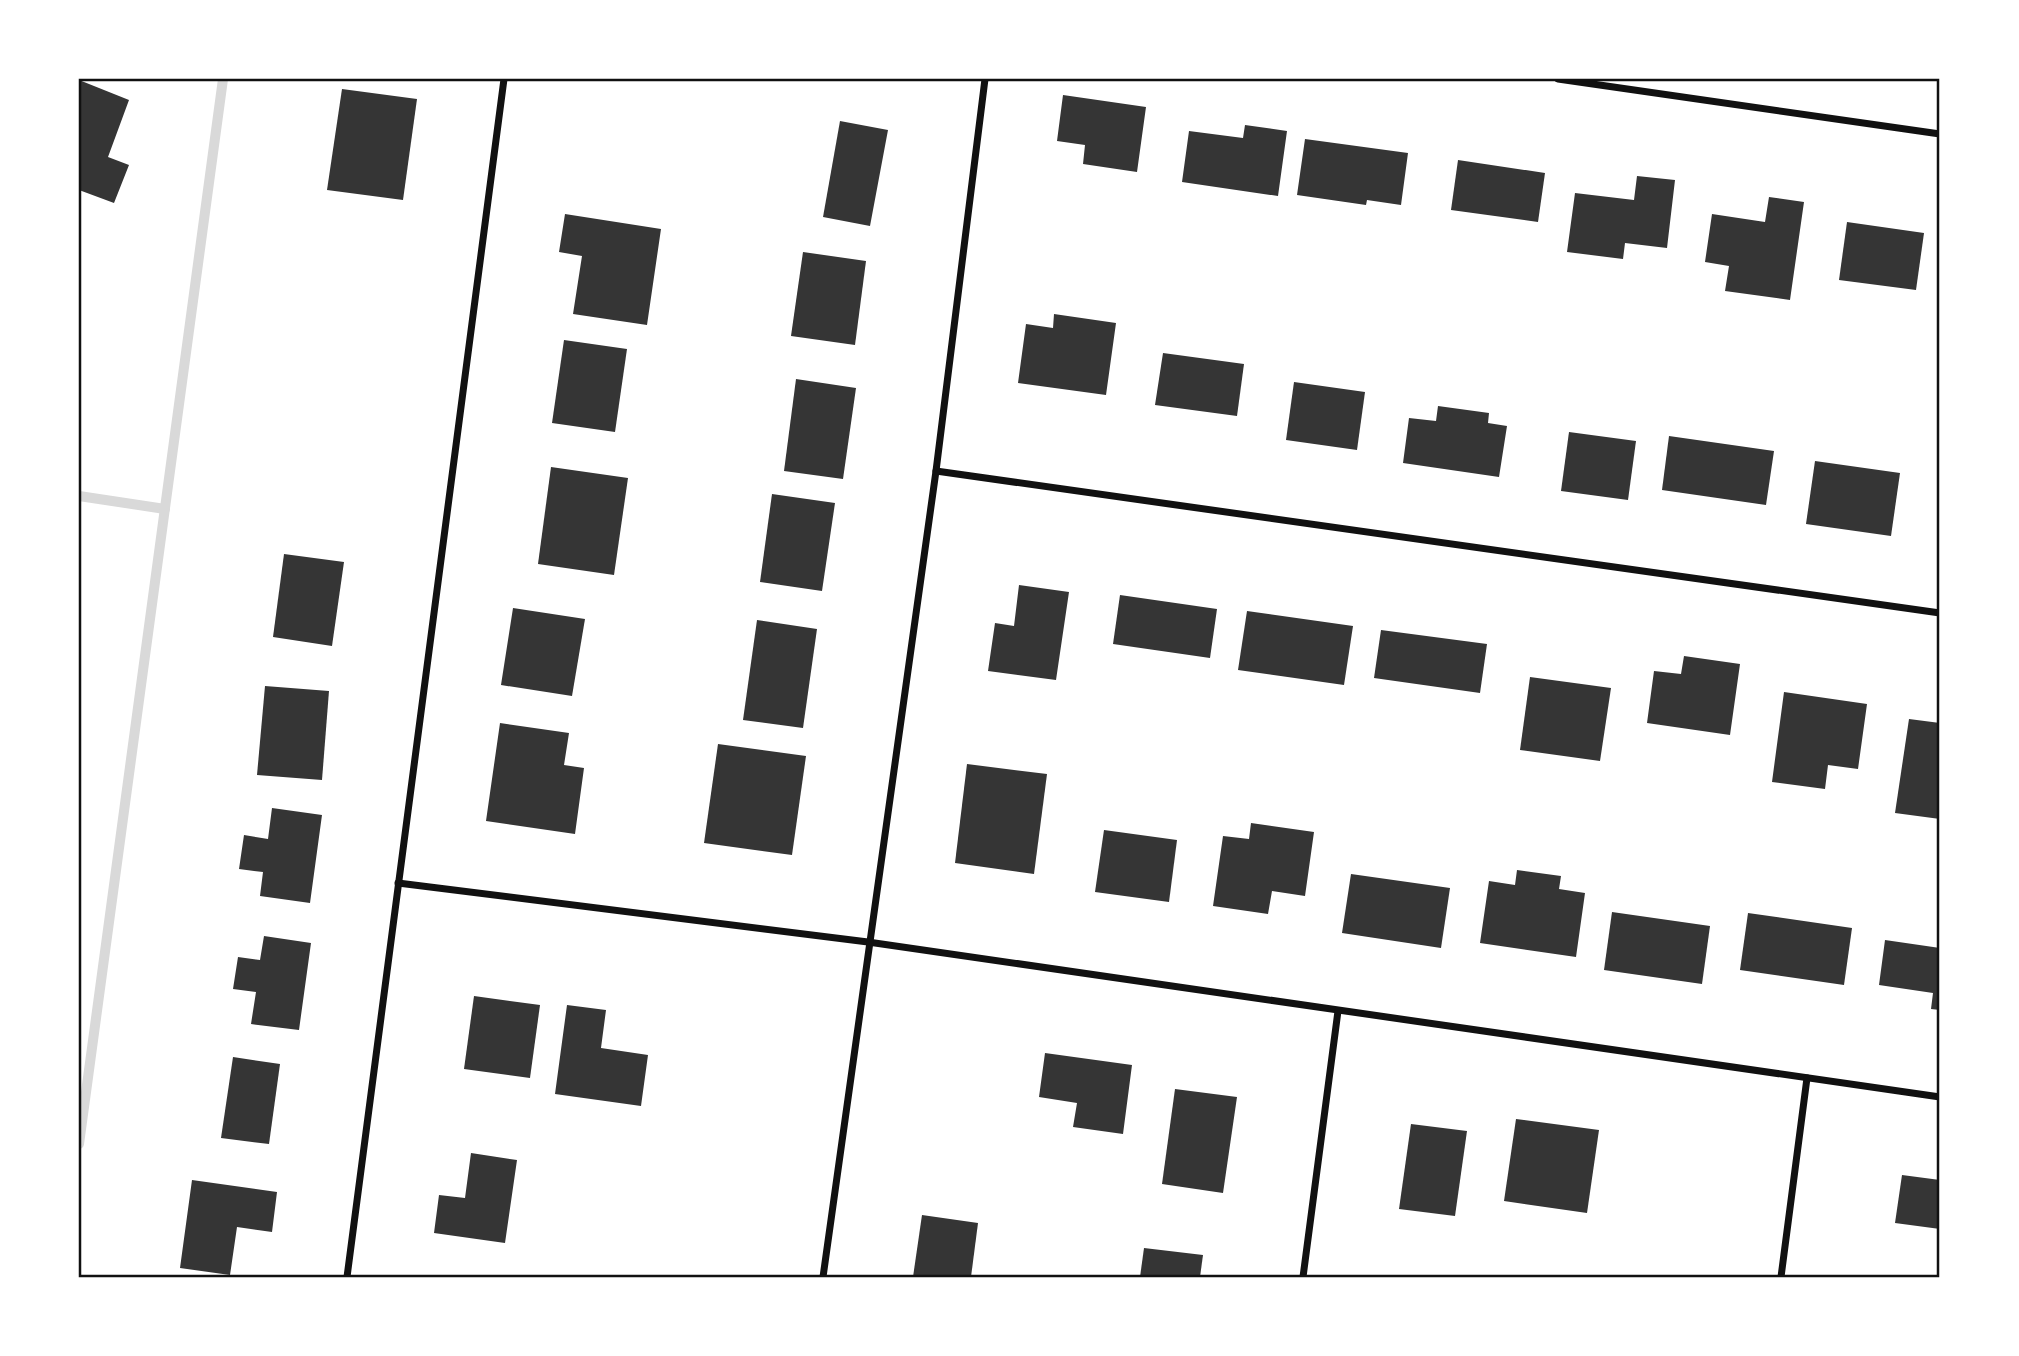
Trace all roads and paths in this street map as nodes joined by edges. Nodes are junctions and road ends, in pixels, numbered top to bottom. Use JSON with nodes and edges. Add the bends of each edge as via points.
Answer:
{"nodes":[{"id":1,"x":504,"y":79,"type":"edge"},
{"id":2,"x":985,"y":79,"type":"edge"},
{"id":3,"x":1558,"y":79,"type":"edge"},
{"id":4,"x":1940,"y":134,"type":"edge"},
{"id":5,"x":936,"y":471,"type":"junction"},
{"id":6,"x":1940,"y":613,"type":"edge"},
{"id":7,"x":398,"y":883,"type":"junction"},
{"id":8,"x":868,"y":942,"type":"junction"},
{"id":9,"x":1338,"y":1011,"type":"junction"},
{"id":10,"x":1807,"y":1078,"type":"junction"},
{"id":11,"x":1940,"y":1097,"type":"edge"},
{"id":12,"x":347,"y":1277,"type":"edge"},
{"id":13,"x":823,"y":1277,"type":"edge"},
{"id":14,"x":1303,"y":1277,"type":"edge"},
{"id":15,"x":1782,"y":1277,"type":"edge"}],
"edges":[{"from":1,"to":7,"type":"street"},
{"from":2,"to":5,"type":"street"},
{"from":3,"to":4,"type":"street"},
{"from":5,"to":6,"type":"street"},
{"from":5,"to":8,"type":"street"},
{"from":7,"to":8,"type":"street"},
{"from":7,"to":12,"type":"street"},
{"from":8,"to":9,"type":"street"},
{"from":8,"to":13,"type":"street"},
{"from":9,"to":10,"type":"street"},
{"from":9,"to":14,"type":"street"},
{"from":10,"to":11,"type":"street"},
{"from":10,"to":15,"type":"street"}]}
